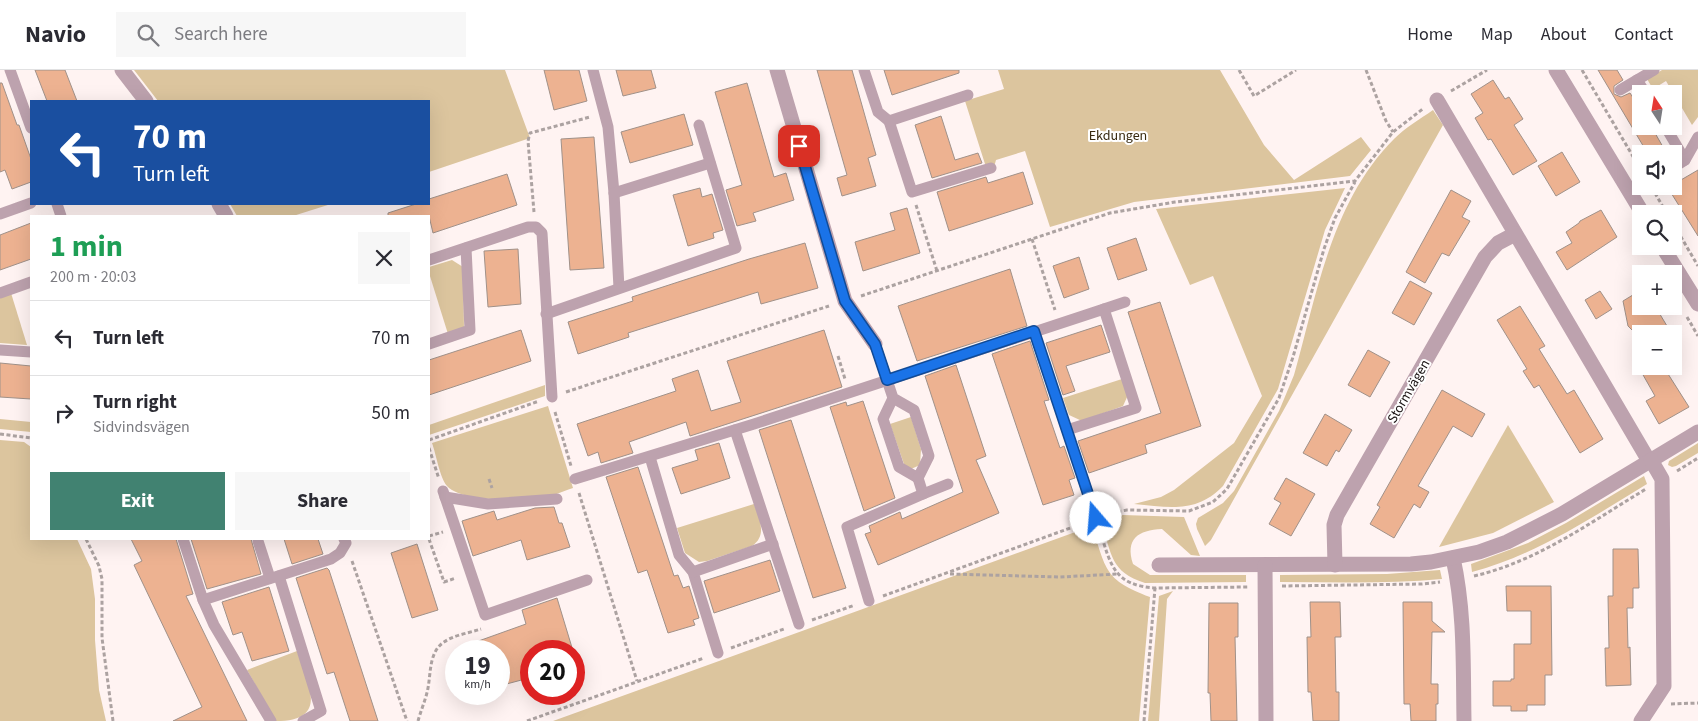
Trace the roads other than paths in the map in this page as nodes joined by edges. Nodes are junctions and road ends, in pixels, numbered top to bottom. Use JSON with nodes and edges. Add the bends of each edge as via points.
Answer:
{"nodes":[{"id":1,"x":10,"y":70,"type":"edge"},
{"id":2,"x":122,"y":70,"type":"edge"},
{"id":3,"x":593,"y":70,"type":"edge"},
{"id":4,"x":777,"y":70,"type":"edge"},
{"id":5,"x":864,"y":70,"type":"edge"},
{"id":6,"x":1556,"y":70,"type":"edge"},
{"id":7,"x":1654,"y":70,"type":"edge"},
{"id":8,"x":1637,"y":80,"type":"junction"},
{"id":9,"x":1640,"y":85,"type":"edge"},
{"id":10,"x":1620,"y":90,"type":"dead end"},
{"id":11,"x":968,"y":95,"type":"dead end"},
{"id":12,"x":145,"y":100,"type":"edge"},
{"id":13,"x":1437,"y":100,"type":"road end"},
{"id":14,"x":889,"y":121,"type":"junction"},
{"id":15,"x":30,"y":125,"type":"edge"},
{"id":16,"x":700,"y":125,"type":"dead end"},
{"id":17,"x":1670,"y":135,"type":"edge"},
{"id":18,"x":1698,"y":137,"type":"edge"},
{"id":19,"x":1685,"y":160,"type":"junction"},
{"id":20,"x":1682,"y":162,"type":"edge"},
{"id":21,"x":710,"y":163,"type":"junction"},
{"id":22,"x":990,"y":168,"type":"dead end"},
{"id":23,"x":1632,"y":184,"type":"edge"},
{"id":24,"x":614,"y":193,"type":"junction"},
{"id":25,"x":30,"y":203,"type":"edge"},
{"id":26,"x":0,"y":214,"type":"edge"},
{"id":27,"x":1515,"y":234,"type":"junction"},
{"id":28,"x":466,"y":248,"type":"junction"},
{"id":29,"x":1668,"y":255,"type":"edge"},
{"id":30,"x":430,"y":260,"type":"edge"},
{"id":31,"x":30,"y":282,"type":"edge"},
{"id":32,"x":619,"y":288,"type":"junction"},
{"id":33,"x":0,"y":293,"type":"edge"},
{"id":34,"x":1125,"y":302,"type":"dead end"},
{"id":35,"x":1698,"y":304,"type":"edge"},
{"id":36,"x":1104,"y":309,"type":"junction"},
{"id":37,"x":546,"y":314,"type":"junction"},
{"id":38,"x":1034,"y":331,"type":"junction"},
{"id":39,"x":430,"y":344,"type":"edge"},
{"id":40,"x":875,"y":344,"type":"joint"},
{"id":41,"x":0,"y":350,"type":"edge"},
{"id":42,"x":30,"y":352,"type":"edge"},
{"id":43,"x":887,"y":380,"type":"junction"},
{"id":44,"x":552,"y":397,"type":"road end"},
{"id":45,"x":892,"y":398,"type":"junction"},
{"id":46,"x":735,"y":430,"type":"junction"},
{"id":47,"x":1067,"y":430,"type":"junction"},
{"id":48,"x":1698,"y":432,"type":"edge"},
{"id":49,"x":650,"y":457,"type":"junction"},
{"id":50,"x":1650,"y":461,"type":"junction"},
{"id":51,"x":918,"y":478,"type":"junction"},
{"id":52,"x":575,"y":479,"type":"road end"},
{"id":53,"x":948,"y":484,"type":"dead end"},
{"id":54,"x":923,"y":494,"type":"junction"},
{"id":55,"x":557,"y":499,"type":"dead end"},
{"id":56,"x":1096,"y":518,"type":"road end"},
{"id":57,"x":183,"y":540,"type":"edge"},
{"id":58,"x":258,"y":541,"type":"dead end"},
{"id":59,"x":345,"y":541,"type":"edge"},
{"id":60,"x":773,"y":544,"type":"junction"},
{"id":61,"x":1453,"y":558,"type":"junction"},
{"id":62,"x":1159,"y":565,"type":"dead end"},
{"id":63,"x":1265,"y":565,"type":"junction"},
{"id":64,"x":1335,"y":565,"type":"junction"},
{"id":65,"x":693,"y":572,"type":"junction"},
{"id":66,"x":274,"y":577,"type":"junction"},
{"id":67,"x":587,"y":580,"type":"dead end"},
{"id":68,"x":203,"y":600,"type":"junction"},
{"id":69,"x":869,"y":601,"type":"dead end"},
{"id":70,"x":799,"y":624,"type":"dead end"},
{"id":71,"x":718,"y":653,"type":"dead end"},
{"id":72,"x":271,"y":721,"type":"edge"},
{"id":73,"x":303,"y":721,"type":"edge"},
{"id":74,"x":1266,"y":721,"type":"edge"},
{"id":75,"x":1464,"y":721,"type":"edge"},
{"id":76,"x":1641,"y":721,"type":"edge"}],
"edges":[{"from":1,"to":15,"type":"lane"},
{"from":2,"to":12,"type":"street"},
{"from":3,"to":24,"type":"lane","via":[[605,113]]},
{"from":4,"to":40,"type":"street","via":[[845,301]]},
{"from":5,"to":14,"type":"lane","via":[[878,112]]},
{"from":6,"to":23,"type":"street"},
{"from":7,"to":8,"type":"lane"},
{"from":8,"to":9,"type":"lane"},
{"from":8,"to":10,"type":"lane"},
{"from":11,"to":14,"type":"lane"},
{"from":13,"to":27,"type":"street"},
{"from":14,"to":22,"type":"lane","via":[[912,192]]},
{"from":16,"to":21,"type":"lane"},
{"from":17,"to":19,"type":"lane"},
{"from":18,"to":19,"type":"lane"},
{"from":19,"to":20,"type":"lane"},
{"from":21,"to":24,"type":"lane"},
{"from":21,"to":32,"type":"lane","via":[[736,248]]},
{"from":24,"to":32,"type":"lane"},
{"from":25,"to":26,"type":"lane"},
{"from":27,"to":50,"type":"street"},
{"from":27,"to":64,"type":"street","name":"Stormvägen","via":[[1498,243],[1485,257],[1337,515],[1334,525]]},
{"from":28,"to":30,"type":"lane"},
{"from":28,"to":37,"type":"lane","via":[[536,227],[542,233]]},
{"from":28,"to":39,"type":"lane","via":[[470,330]]},
{"from":29,"to":35,"type":"street"},
{"from":31,"to":33,"type":"lane"},
{"from":32,"to":37,"type":"lane"},
{"from":34,"to":36,"type":"lane"},
{"from":36,"to":38,"type":"lane"},
{"from":36,"to":47,"type":"lane","via":[[1136,408]]},
{"from":37,"to":44,"type":"lane"},
{"from":38,"to":43,"type":"lane"},
{"from":38,"to":47,"type":"lane"},
{"from":40,"to":43,"type":"lane"},
{"from":41,"to":42,"type":"lane"},
{"from":43,"to":45,"type":"lane"},
{"from":43,"to":46,"type":"lane"},
{"from":45,"to":51,"type":"lane","via":[[883,419],[899,467]]},
{"from":45,"to":51,"type":"lane","via":[[914,410],[917,419],[929,456]]},
{"from":46,"to":49,"type":"lane"},
{"from":46,"to":60,"type":"lane"},
{"from":47,"to":56,"type":"lane"},
{"from":48,"to":50,"type":"street"},
{"from":49,"to":52,"type":"lane"},
{"from":49,"to":65,"type":"lane","via":[[679,555]]},
{"from":50,"to":61,"type":"street","via":[[1536,529],[1479,552]]},
{"from":50,"to":76,"type":"street","via":[[1662,479],[1664,686]]},
{"from":51,"to":54,"type":"lane"},
{"from":53,"to":54,"type":"lane"},
{"from":54,"to":69,"type":"lane","via":[[847,527]]},
{"from":55,"to":67,"type":"lane","via":[[488,504],[444,494],[484,615]]},
{"from":57,"to":68,"type":"lane"},
{"from":58,"to":66,"type":"lane"},
{"from":59,"to":66,"type":"lane","via":[[340,554],[331,559]]},
{"from":60,"to":65,"type":"lane"},
{"from":60,"to":70,"type":"lane"},
{"from":61,"to":64,"type":"street","via":[[1411,564]]},
{"from":61,"to":75,"type":"street","via":[[1463,635]]},
{"from":62,"to":63,"type":"street"},
{"from":63,"to":64,"type":"street"},
{"from":63,"to":74,"type":"street"},
{"from":65,"to":71,"type":"lane"},
{"from":66,"to":68,"type":"lane"},
{"from":66,"to":73,"type":"lane","via":[[321,711]]},
{"from":68,"to":72,"type":"lane","via":[[214,625]]}]}
